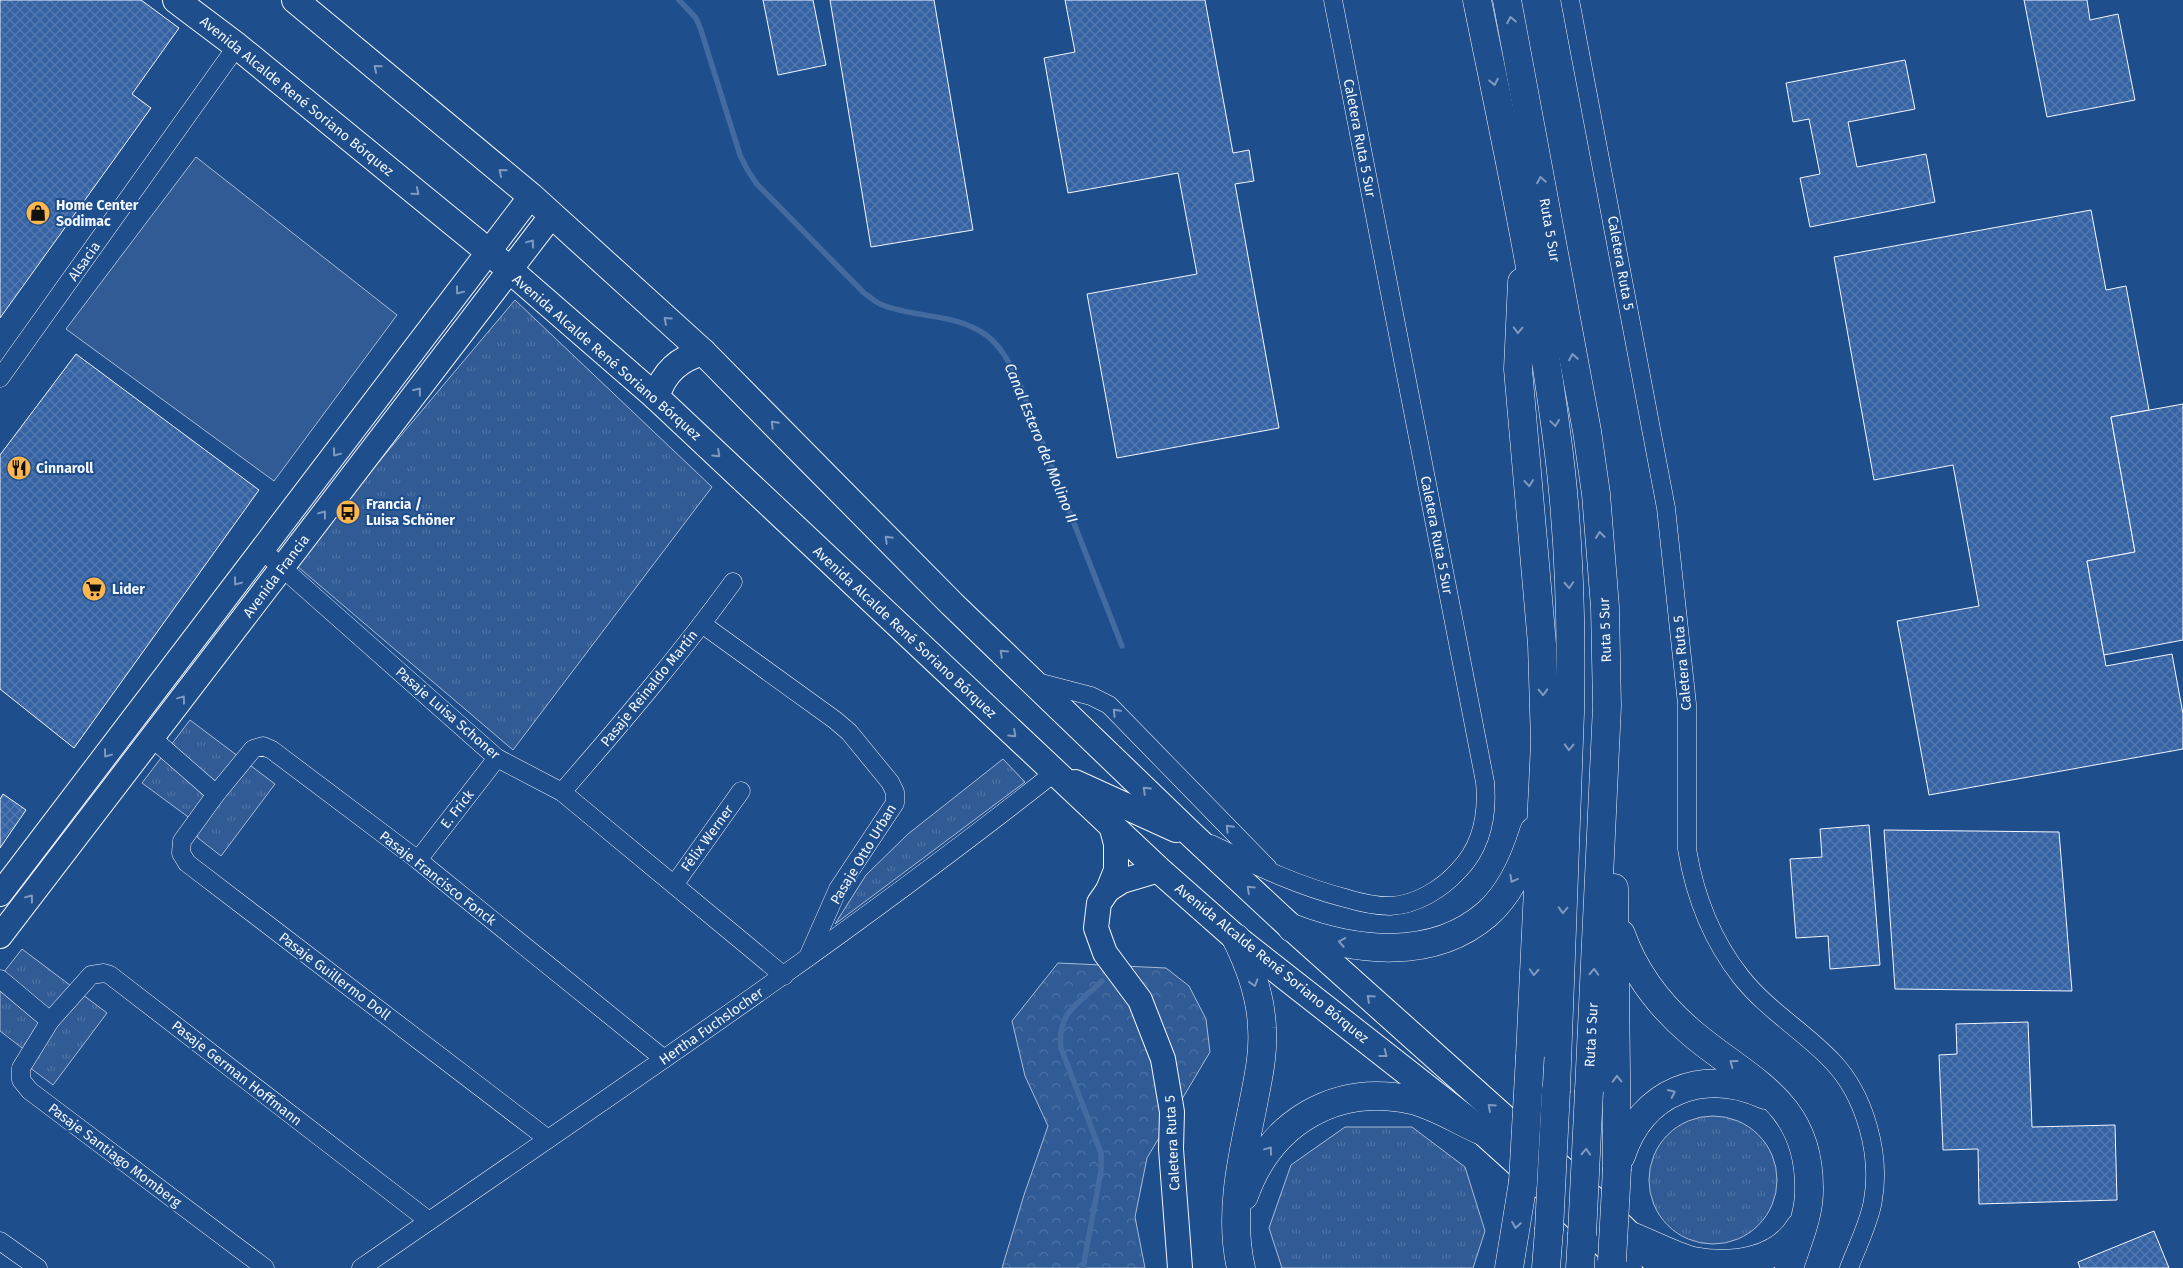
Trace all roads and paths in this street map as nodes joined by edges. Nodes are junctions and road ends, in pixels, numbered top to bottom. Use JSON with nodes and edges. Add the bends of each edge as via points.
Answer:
{"nodes":[{"id":1,"x":176,"y":0,"type":"edge"},
{"id":2,"x":295,"y":0,"type":"edge"},
{"id":3,"x":1333,"y":0,"type":"edge"},
{"id":4,"x":1477,"y":0,"type":"edge"},
{"id":5,"x":1507,"y":0,"type":"edge"},
{"id":6,"x":1570,"y":0,"type":"edge"},
{"id":7,"x":237,"y":46,"type":"junction"},
{"id":8,"x":531,"y":196,"type":"junction"},
{"id":9,"x":552,"y":215,"type":"junction"},
{"id":10,"x":1526,"y":246,"type":"junction"},
{"id":11,"x":489,"y":252,"type":"junction"},
{"id":12,"x":510,"y":271,"type":"junction"},
{"id":13,"x":703,"y":352,"type":"junction"},
{"id":14,"x":0,"y":378,"type":"edge"},
{"id":15,"x":656,"y":397,"type":"junction"},
{"id":16,"x":262,"y":550,"type":"junction"},
{"id":17,"x":283,"y":567,"type":"junction"},
{"id":18,"x":733,"y":582,"type":"dead end"},
{"id":19,"x":702,"y":624,"type":"junction"},
{"id":20,"x":1031,"y":680,"type":"junction"},
{"id":21,"x":144,"y":705,"type":"junction"},
{"id":22,"x":1606,"y":706,"type":"junction"},
{"id":23,"x":124,"y":732,"type":"junction"},
{"id":24,"x":154,"y":736,"type":"junction"},
{"id":25,"x":497,"y":758,"type":"junction"},
{"id":26,"x":1054,"y":773,"type":"junction"},
{"id":27,"x":741,"y":791,"type":"dead end"},
{"id":28,"x":562,"y":792,"type":"junction"},
{"id":29,"x":216,"y":794,"type":"junction"},
{"id":30,"x":1543,"y":801,"type":"junction"},
{"id":31,"x":1111,"y":825,"type":"junction"},
{"id":32,"x":1194,"y":836,"type":"junction"},
{"id":33,"x":418,"y":860,"type":"junction"},
{"id":34,"x":1159,"y":870,"type":"junction"},
{"id":35,"x":1275,"y":876,"type":"junction"},
{"id":36,"x":674,"y":885,"type":"junction"},
{"id":37,"x":1108,"y":890,"type":"junction"},
{"id":38,"x":0,"y":894,"type":"edge"},
{"id":39,"x":1616,"y":914,"type":"junction"},
{"id":40,"x":1292,"y":928,"type":"junction"},
{"id":41,"x":0,"y":936,"type":"edge"},
{"id":42,"x":1236,"y":938,"type":"junction"},
{"id":43,"x":808,"y":959,"type":"junction"},
{"id":44,"x":784,"y":976,"type":"junction"},
{"id":45,"x":0,"y":979,"type":"edge"},
{"id":46,"x":50,"y":1021,"type":"junction"},
{"id":47,"x":664,"y":1059,"type":"junction"},
{"id":48,"x":1783,"y":1106,"type":"junction"},
{"id":49,"x":1482,"y":1131,"type":"junction"},
{"id":50,"x":548,"y":1139,"type":"junction"},
{"id":51,"x":1619,"y":1162,"type":"junction"},
{"id":52,"x":1806,"y":1217,"type":"junction"},
{"id":53,"x":429,"y":1221,"type":"junction"},
{"id":54,"x":1236,"y":1226,"type":"junction"},
{"id":55,"x":1631,"y":1236,"type":"junction"},
{"id":56,"x":0,"y":1241,"type":"edge"},
{"id":57,"x":1618,"y":1266,"type":"edge"},
{"id":58,"x":38,"y":1268,"type":"edge"},
{"id":59,"x":265,"y":1268,"type":"edge"},
{"id":60,"x":361,"y":1268,"type":"edge"},
{"id":61,"x":1180,"y":1268,"type":"edge"},
{"id":62,"x":1241,"y":1268,"type":"edge"},
{"id":63,"x":1509,"y":1268,"type":"edge"},
{"id":64,"x":1546,"y":1268,"type":"edge"},
{"id":65,"x":1580,"y":1268,"type":"edge"},
{"id":66,"x":1662,"y":1268,"type":"edge"},
{"id":67,"x":1789,"y":1268,"type":"edge"},
{"id":68,"x":1849,"y":1268,"type":"edge"}],
"edges":[{"from":1,"to":7,"type":"main road","name":"Avenida Alcalde René Soriano Bórquez"},
{"from":8,"to":2,"type":"main road","one_way":true},
{"from":3,"to":35,"type":"street","name":"Caletera Ruta 5 Sur","via":[[1485,782],[1486,812],[1478,840],[1464,866],[1438,889],[1407,903],[1389,906],[1356,901]]},
{"from":4,"to":10,"type":"highway","name":"Ruta 5 Sur","one_way":true},
{"from":22,"to":5,"type":"highway","name":"Ruta 5 Sur","one_way":true,"via":[[1605,607],[1596,494]]},
{"from":6,"to":68,"type":"street","name":"Caletera Ruta 5","via":[[1666,508],[1687,704],[1687,849],[1690,868],[1702,910],[1726,955],[1757,996],[1833,1062],[1845,1077],[1863,1112],[1875,1166],[1873,1201]]},
{"from":7,"to":11,"type":"main road","name":"Avenida Alcalde René Soriano Bórquez","one_way":true},
{"from":7,"to":14,"type":"street","name":"Alsacia"},
{"from":8,"to":9,"type":"main road"},
{"from":8,"to":11,"type":"main road","name":"Avenida Francia"},
{"from":12,"to":9,"type":"main road","name":"Avenida Francia","one_way":true},
{"from":13,"to":9,"type":"main road","one_way":true},
{"from":10,"to":30,"type":"highway","one_way":true,"via":[[1519,308],[1518,369],[1542,644]]},
{"from":10,"to":64,"type":"highway","name":"Ruta 5 Sur","one_way":true,"bridge":true,"via":[[1556,432],[1570,602],[1570,713]]},
{"from":11,"to":12,"type":"main road","name":"Avenida Alcalde René Soriano Bórquez"},
{"from":11,"to":16,"type":"main road","name":"Avenida Francia","one_way":true},
{"from":12,"to":15,"type":"main road","name":"Avenida Alcalde René Soriano Bórquez"},
{"from":17,"to":12,"type":"main road","name":"Avenida Francia","one_way":true},
{"from":13,"to":15,"type":"main road","via":[[672,368]]},
{"from":20,"to":13,"type":"main road","one_way":true},
{"from":15,"to":26,"type":"main road","name":"Avenida Alcalde René Soriano Bórquez","one_way":true},
{"from":16,"to":17,"type":"street","name":"Pasaje Luisa Schoner"},
{"from":16,"to":21,"type":"main road","name":"Avenida Francia","one_way":true},
{"from":24,"to":17,"type":"main road","name":"Avenida Francia","one_way":true},
{"from":17,"to":25,"type":"street","name":"Pasaje Luisa Schoner"},
{"from":18,"to":19,"type":"street","name":"Pasaje Reinaldo Martín"},
{"from":19,"to":28,"type":"street","name":"Pasaje Reinaldo Martín"},
{"from":19,"to":43,"type":"street","name":"Pasaje Otto Urban","via":[[842,725],[895,792],[895,803],[838,889]]},
{"from":32,"to":20,"type":"main road","one_way":true},
{"from":35,"to":20,"type":"street","name":"Caletera Ruta 5 Sur","one_way":true,"via":[[1109,705],[1091,696]]},
{"from":21,"to":23,"type":"main road","name":"Avenida Francia"},
{"from":21,"to":24,"type":"street"},
{"from":22,"to":39,"type":"highway"},
{"from":65,"to":22,"type":"highway","name":"Ruta 5 Sur","one_way":true,"bridge":true},
{"from":23,"to":24,"type":"street"},
{"from":23,"to":38,"type":"main road","name":"Avenida Francia","one_way":true},
{"from":24,"to":29,"type":"street"},
{"from":41,"to":24,"type":"main road","name":"Avenida Francia","one_way":true},
{"from":25,"to":28,"type":"street","name":"Pasaje Luisa Schoner"},
{"from":25,"to":33,"type":"street","name":"E. Frick"},
{"from":26,"to":31,"type":"main road","name":"Avenida Alcalde René Soriano Bórquez"},
{"from":26,"to":32,"type":"main road"},
{"from":26,"to":43,"type":"street","name":"Hertha Fuchslocher"},
{"from":27,"to":36,"type":"street","name":"Félix Werner"},
{"from":28,"to":36,"type":"street","name":"Pasaje Luisa Schoner"},
{"from":29,"to":33,"type":"street","name":"Pasaje Francisco Fonck","via":[[253,749],[268,747]]},
{"from":29,"to":50,"type":"street","name":"Pasaje Guillermo Doll","via":[[182,840],[181,852],[187,864]]},
{"from":30,"to":40,"type":"highway","one_way":true,"via":[[1526,854],[1512,881],[1488,913],[1466,928],[1436,943],[1390,947],[1332,941]]},
{"from":30,"to":63,"type":"highway","one_way":true,"bridge":true,"via":[[1523,1182]]},
{"from":31,"to":34,"type":"main road","name":"Avenida Alcalde René Soriano Bórquez"},
{"from":31,"to":37,"type":"main road","name":"Caletera Ruta 5","via":[[1116,844],[1116,870]]},
{"from":32,"to":35,"type":"street","name":"Caletera Ruta 5 Sur"},
{"from":40,"to":32,"type":"main road","one_way":true},
{"from":33,"to":47,"type":"street","name":"Pasaje Francisco Fonck"},
{"from":34,"to":37,"type":"main road","via":[[1122,881]]},
{"from":34,"to":42,"type":"main road","name":"Avenida Alcalde René Soriano Bórquez"},
{"from":36,"to":44,"type":"street","name":"Pasaje Luisa Schoner"},
{"from":37,"to":61,"type":"main road","name":"Caletera Ruta 5","via":[[1096,914],[1099,941],[1140,1000],[1157,1039],[1169,1085]]},
{"from":48,"to":39,"type":"highway","one_way":true,"via":[[1753,1078],[1693,1034],[1656,996],[1629,955]]},
{"from":51,"to":39,"type":"highway","one_way":true},
{"from":55,"to":40,"type":"main road","one_way":true,"via":[[1567,1174]]},
{"from":42,"to":49,"type":"main road","name":"Avenida Alcalde René Soriano Bórquez","one_way":true},
{"from":42,"to":54,"type":"highway","one_way":true,"via":[[1258,993],[1262,1027],[1260,1072],[1240,1170]]},
{"from":43,"to":44,"type":"street","name":"Hertha Fuchslocher"},
{"from":44,"to":47,"type":"street","name":"Hertha Fuchslocher"},
{"from":45,"to":46,"type":"street"},
{"from":46,"to":53,"type":"street","name":"Pasaje German Hoffmann","via":[[91,975],[110,975]]},
{"from":46,"to":59,"type":"street","name":"Pasaje Santiago Momberg","via":[[22,1068],[21,1080],[25,1086]]},
{"from":47,"to":50,"type":"street","name":"Hertha Fuchslocher"},
{"from":51,"to":48,"type":"highway","one_way":true,"via":[[1632,1130],[1646,1110],[1661,1098],[1681,1089],[1729,1085],[1762,1094]]},
{"from":48,"to":52,"type":"highway","via":[[1799,1136],[1808,1170],[1810,1189]]},
{"from":54,"to":49,"type":"highway","one_way":true,"via":[[1245,1193],[1271,1146],[1289,1128],[1323,1107],[1361,1095],[1399,1098],[1429,1106]]},
{"from":49,"to":57,"type":"main road","name":"Avenida Alcalde René Soriano Bórquez","via":[[1565,1206]]},
{"from":50,"to":53,"type":"street","name":"Hertha Fuchslocher"},
{"from":51,"to":57,"type":"highway","bridge":true},
{"from":52,"to":55,"type":"highway","via":[[1797,1232],[1778,1250],[1736,1265],[1692,1261]]},
{"from":52,"to":67,"type":"highway"},
{"from":53,"to":60,"type":"street","name":"Hertha Fuchslocher"},
{"from":54,"to":62,"type":"highway"},
{"from":55,"to":66,"type":"main road"},
{"from":56,"to":58,"type":"street"}]}
